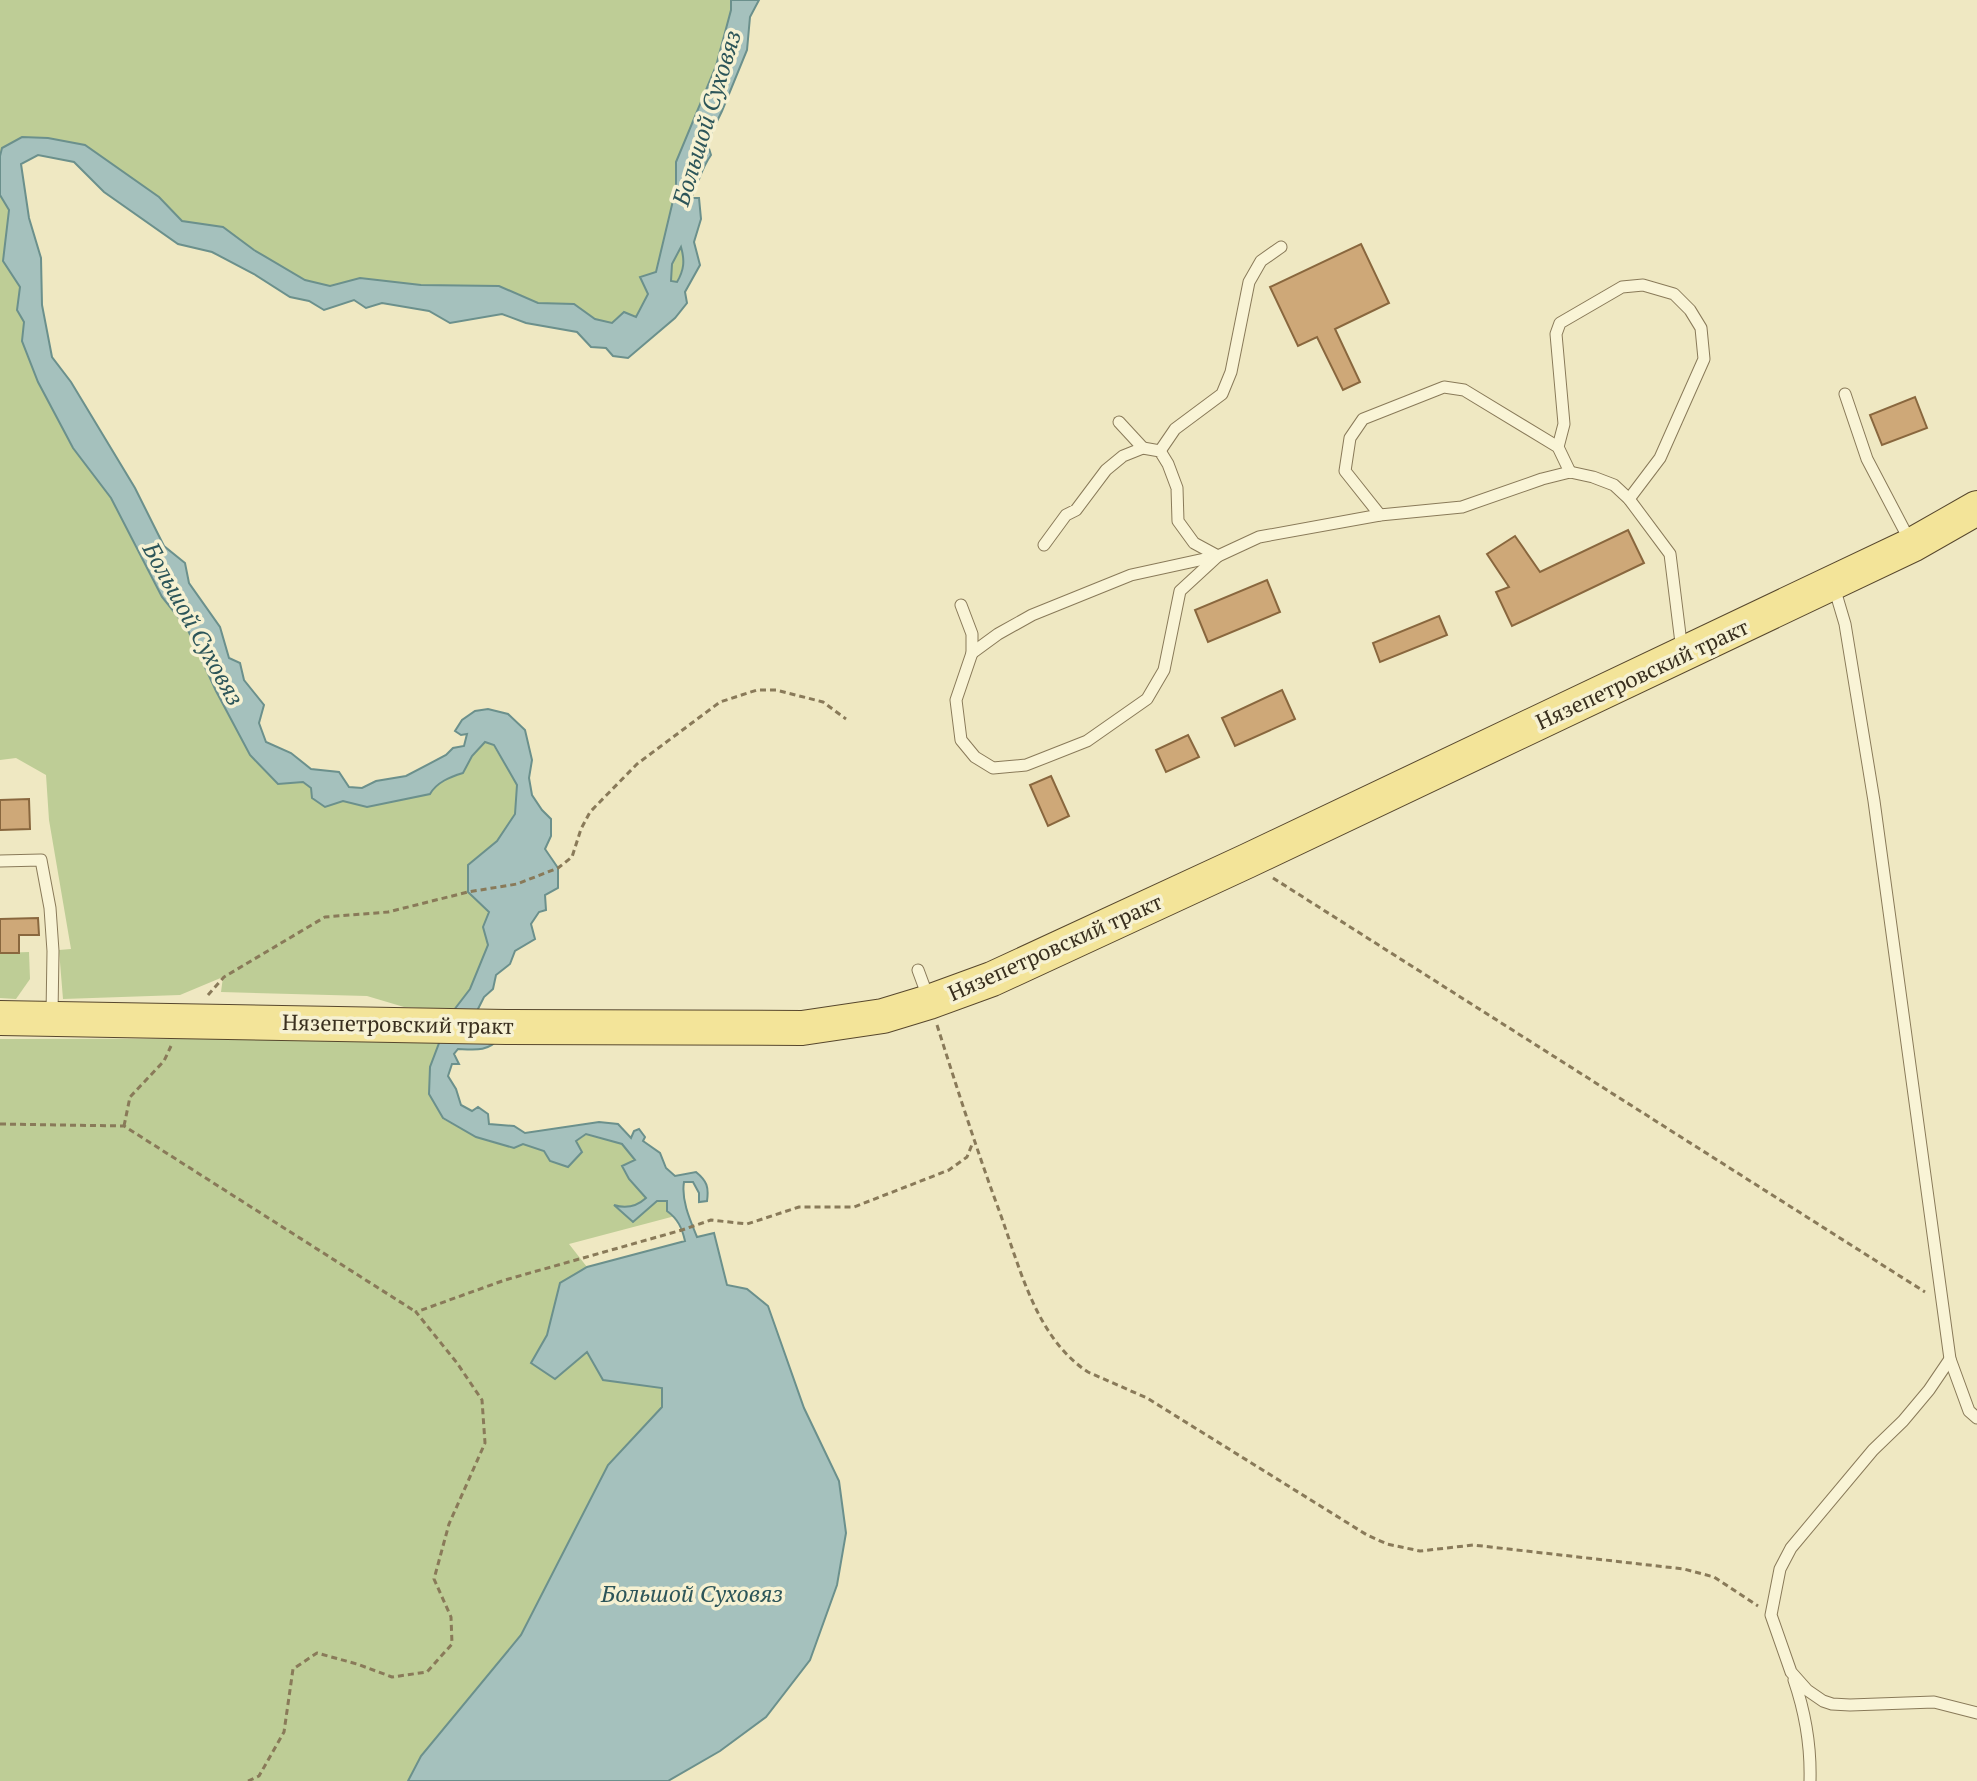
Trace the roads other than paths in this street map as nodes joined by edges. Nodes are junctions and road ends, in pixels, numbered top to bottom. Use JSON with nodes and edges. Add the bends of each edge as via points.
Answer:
{"nodes":[{"id":1,"x":1281,"y":247,"type":"dead end"},
{"id":2,"x":1845,"y":394,"type":"dead end"},
{"id":3,"x":1119,"y":422,"type":"dead end"},
{"id":4,"x":1558,"y":447,"type":"junction"},
{"id":5,"x":1143,"y":448,"type":"junction"},
{"id":6,"x":1160,"y":451,"type":"junction"},
{"id":7,"x":1570,"y":472,"type":"junction"},
{"id":8,"x":1629,"y":499,"type":"junction"},
{"id":9,"x":1977,"y":508,"type":"edge"},
{"id":10,"x":1380,"y":515,"type":"junction"},
{"id":11,"x":1044,"y":545,"type":"dead end"},
{"id":12,"x":1912,"y":545,"type":"junction"},
{"id":13,"x":1218,"y":556,"type":"junction"},
{"id":14,"x":1833,"y":582,"type":"junction"},
{"id":15,"x":961,"y":605,"type":"dead end"},
{"id":16,"x":972,"y":653,"type":"junction"},
{"id":17,"x":1682,"y":655,"type":"junction"},
{"id":18,"x":0,"y":861,"type":"edge"},
{"id":19,"x":918,"y":970,"type":"dead end"},
{"id":20,"x":929,"y":1002,"type":"junction"},
{"id":21,"x":0,"y":1018,"type":"edge"},
{"id":22,"x":52,"y":1019,"type":"junction"},
{"id":23,"x":1950,"y":1359,"type":"junction"},
{"id":24,"x":1977,"y":1418,"type":"edge"},
{"id":25,"x":1791,"y":1672,"type":"junction"},
{"id":26,"x":1977,"y":1713,"type":"edge"},
{"id":27,"x":1810,"y":1781,"type":"edge"}],
"edges":[{"from":1,"to":6,"type":"lane","via":[[1261,261],[1249,282],[1222,394],[1175,429]]},
{"from":2,"to":12,"type":"lane","via":[[1867,459]]},
{"from":3,"to":5,"type":"lane"},
{"from":4,"to":7,"type":"lane"},
{"from":4,"to":8,"type":"lane","via":[[1564,424],[1556,334],[1560,323],[1622,287],[1643,285],[1674,294],[1701,328],[1704,359],[1660,458]]},
{"from":4,"to":10,"type":"lane","via":[[1464,390],[1433,390],[1363,419],[1350,438],[1345,471]]},
{"from":5,"to":6,"type":"lane"},
{"from":5,"to":11,"type":"lane","via":[[1106,470]]},
{"from":6,"to":13,"type":"lane","via":[[1177,488],[1178,521],[1194,543]]},
{"from":7,"to":8,"type":"lane","via":[[1614,485]]},
{"from":7,"to":10,"type":"lane","via":[[1462,507]]},
{"from":8,"to":17,"type":"lane","via":[[1670,554]]},
{"from":9,"to":12,"type":"main road","name":"Нязепетровский тракт"},
{"from":10,"to":13,"type":"lane","via":[[1259,537]]},
{"from":12,"to":14,"type":"main road","name":"Нязепетровский тракт"},
{"from":13,"to":16,"type":"lane","via":[[1131,575],[1032,615]]},
{"from":13,"to":16,"type":"lane","via":[[1180,591],[1164,670],[1147,699],[1087,741],[1026,765],[993,768],[975,757],[961,740],[956,700]]},
{"from":14,"to":17,"type":"main road","name":"Нязепетровский тракт"},
{"from":14,"to":23,"type":"lane","via":[[1845,624],[1874,801]]},
{"from":15,"to":16,"type":"lane","via":[[972,634]]},
{"from":17,"to":20,"type":"main road","name":"Нязепетровский тракт","via":[[992,979]]},
{"from":18,"to":22,"type":"lane","via":[[41,860],[53,951]]},
{"from":19,"to":20,"type":"lane"},
{"from":20,"to":22,"type":"main road","name":"Нязепетровский тракт","via":[[883,1016],[802,1028]]},
{"from":21,"to":22,"type":"main road","name":"Нязепетровский тракт"},
{"from":23,"to":24,"type":"lane","via":[[1969,1411]]},
{"from":23,"to":25,"type":"lane","via":[[1791,1548],[1780,1569],[1771,1615]]},
{"from":25,"to":26,"type":"lane","via":[[1807,1690],[1832,1704],[1934,1702]]},
{"from":25,"to":27,"type":"lane","via":[[1804,1715]]}]}
